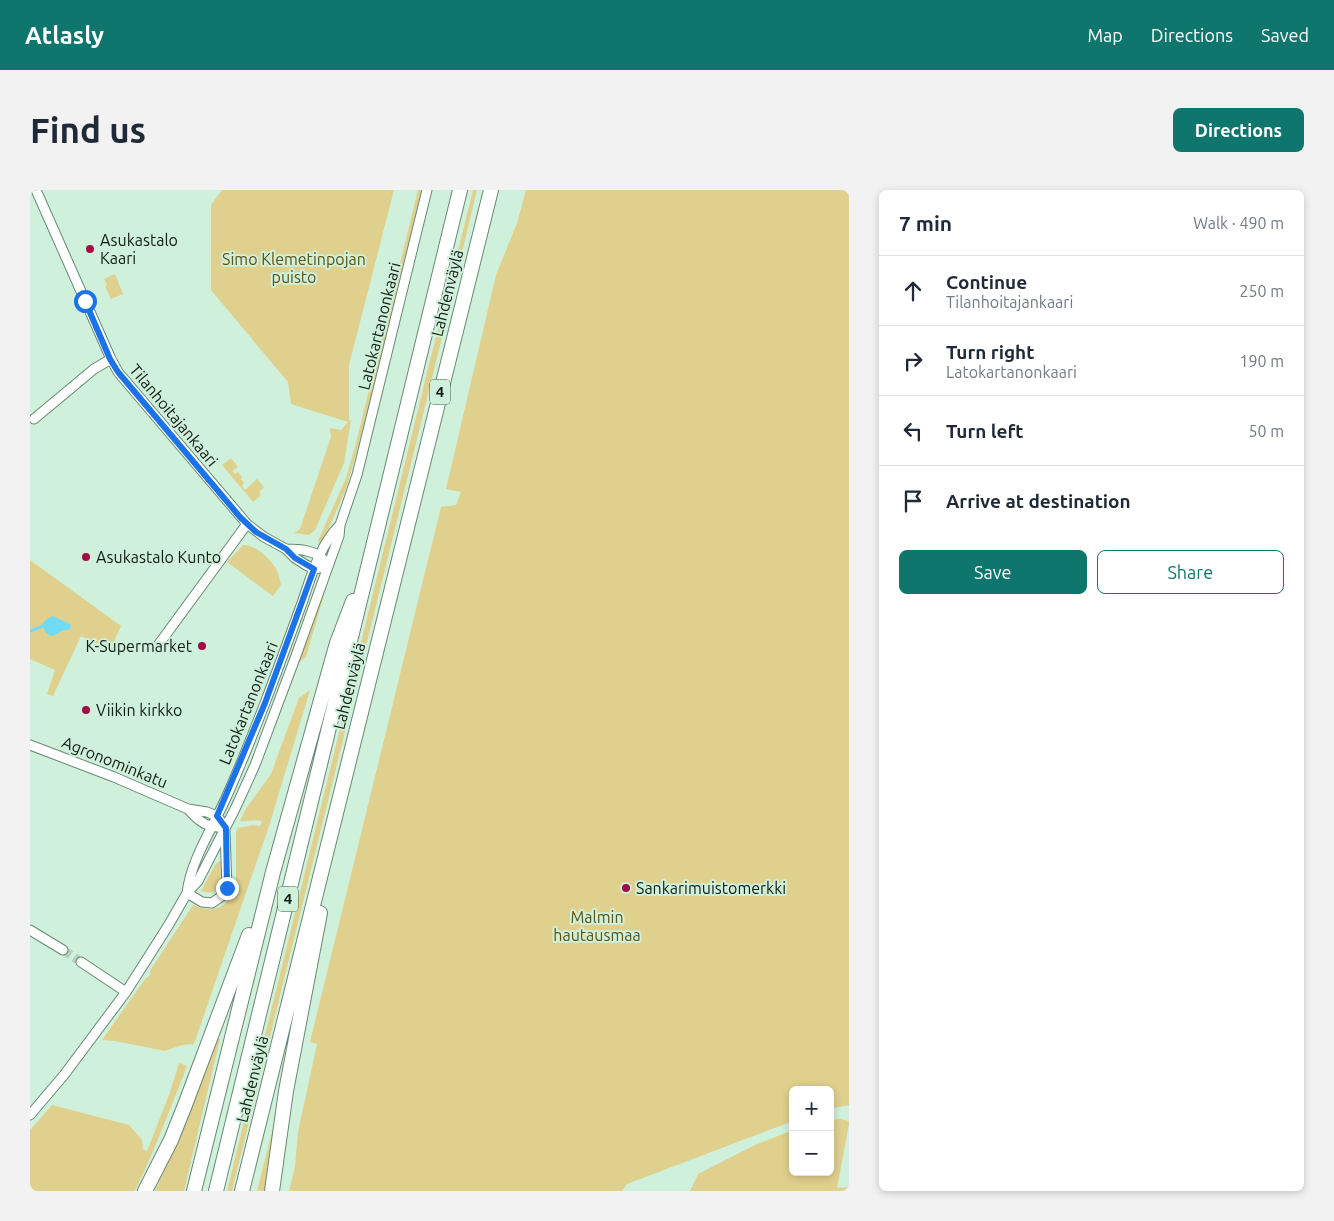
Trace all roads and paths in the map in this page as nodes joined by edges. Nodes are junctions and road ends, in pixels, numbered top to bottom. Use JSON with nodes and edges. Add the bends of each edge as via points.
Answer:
{"nodes":[{"id":1,"x":36,"y":190,"type":"edge"},
{"id":2,"x":427,"y":190,"type":"edge"},
{"id":3,"x":460,"y":190,"type":"edge"},
{"id":4,"x":490,"y":190,"type":"edge"},
{"id":5,"x":110,"y":359,"type":"junction"},
{"id":6,"x":34,"y":419,"type":"dead end"},
{"id":7,"x":247,"y":524,"type":"junction"},
{"id":8,"x":340,"y":526,"type":"junction"},
{"id":9,"x":373,"y":546,"type":"junction"},
{"id":10,"x":286,"y":549,"type":"junction"},
{"id":11,"x":320,"y":556,"type":"junction"},
{"id":12,"x":328,"y":566,"type":"junction"},
{"id":13,"x":314,"y":569,"type":"junction"},
{"id":14,"x":156,"y":648,"type":"dead end"},
{"id":15,"x":30,"y":745,"type":"edge"},
{"id":16,"x":188,"y":809,"type":"junction"},
{"id":17,"x":217,"y":816,"type":"junction"},
{"id":18,"x":335,"y":816,"type":"junction"},
{"id":19,"x":212,"y":827,"type":"junction"},
{"id":20,"x":226,"y":828,"type":"junction"},
{"id":21,"x":273,"y":872,"type":"junction"},
{"id":22,"x":186,"y":893,"type":"junction"},
{"id":23,"x":30,"y":930,"type":"edge"},
{"id":24,"x":63,"y":950,"type":"tunnel mouth"},
{"id":25,"x":81,"y":962,"type":"tunnel mouth"},
{"id":26,"x":126,"y":992,"type":"junction"},
{"id":27,"x":30,"y":1115,"type":"edge"},
{"id":28,"x":145,"y":1191,"type":"edge"},
{"id":29,"x":194,"y":1191,"type":"edge"},
{"id":30,"x":216,"y":1191,"type":"edge"},
{"id":31,"x":242,"y":1191,"type":"edge"},
{"id":32,"x":272,"y":1191,"type":"edge"}],
"edges":[{"from":1,"to":5,"type":"street","name":"Tilanhoitajankaari"},
{"from":2,"to":8,"type":"street","name":"Latokartanonkaari","via":[[357,475]]},
{"from":3,"to":9,"type":"highway","name":"Lahdenväylä","number":"4"},
{"from":4,"to":18,"type":"highway","name":"Lahdenväylä","number":"4"},
{"from":5,"to":6,"type":"street"},
{"from":5,"to":7,"type":"street","name":"Tilanhoitajankaari"},
{"from":7,"to":10,"type":"street","name":"Tilanhoitajankaari"},
{"from":7,"to":14,"type":"street"},
{"from":8,"to":11,"type":"street","name":"Latokartanonkaari","via":[[331,534]]},
{"from":8,"to":12,"type":"street","name":"Latokartanonkaari"},
{"from":9,"to":21,"type":"highway","via":[[337,643]]},
{"from":9,"to":30,"type":"highway","name":"Lahdenväylä","number":"4"},
{"from":10,"to":11,"type":"street","name":"Tilanhoitajankaari"},
{"from":10,"to":13,"type":"street","name":"Tilanhoitajankaari"},
{"from":11,"to":12,"type":"street"},
{"from":11,"to":13,"type":"street","name":"Latokartanonkaari"},
{"from":12,"to":13,"type":"street"},
{"from":12,"to":20,"type":"street","name":"Latokartanonkaari","via":[[255,765]]},
{"from":13,"to":17,"type":"street","name":"Latokartanonkaari","via":[[265,703]]},
{"from":15,"to":16,"type":"street","name":"Agronominkatu"},
{"from":16,"to":17,"type":"street","name":"Agronominkatu"},
{"from":16,"to":19,"type":"street","name":"Agronominkatu"},
{"from":17,"to":19,"type":"street","name":"Latokartanonkaari"},
{"from":17,"to":20,"type":"street"},
{"from":18,"to":31,"type":"highway","name":"Lahdenväylä","number":"4"},
{"from":18,"to":32,"type":"highway","via":[[286,1091]]},
{"from":19,"to":20,"type":"street"},
{"from":19,"to":22,"type":"street","name":"Latokartanonkaari","via":[[189,876]]},
{"from":20,"to":22,"type":"street","name":"Latokartanonkaari","via":[[198,881]]},
{"from":20,"to":22,"type":"street","via":[[227,888],[212,903],[202,902]]},
{"from":21,"to":28,"type":"highway","via":[[171,1140]]},
{"from":21,"to":29,"type":"highway"},
{"from":22,"to":26,"type":"street","name":"Latokartanonkaari"},
{"from":23,"to":24,"type":"street"},
{"from":25,"to":26,"type":"street"},
{"from":26,"to":27,"type":"street","name":"Latokartanonkaari"}]}
